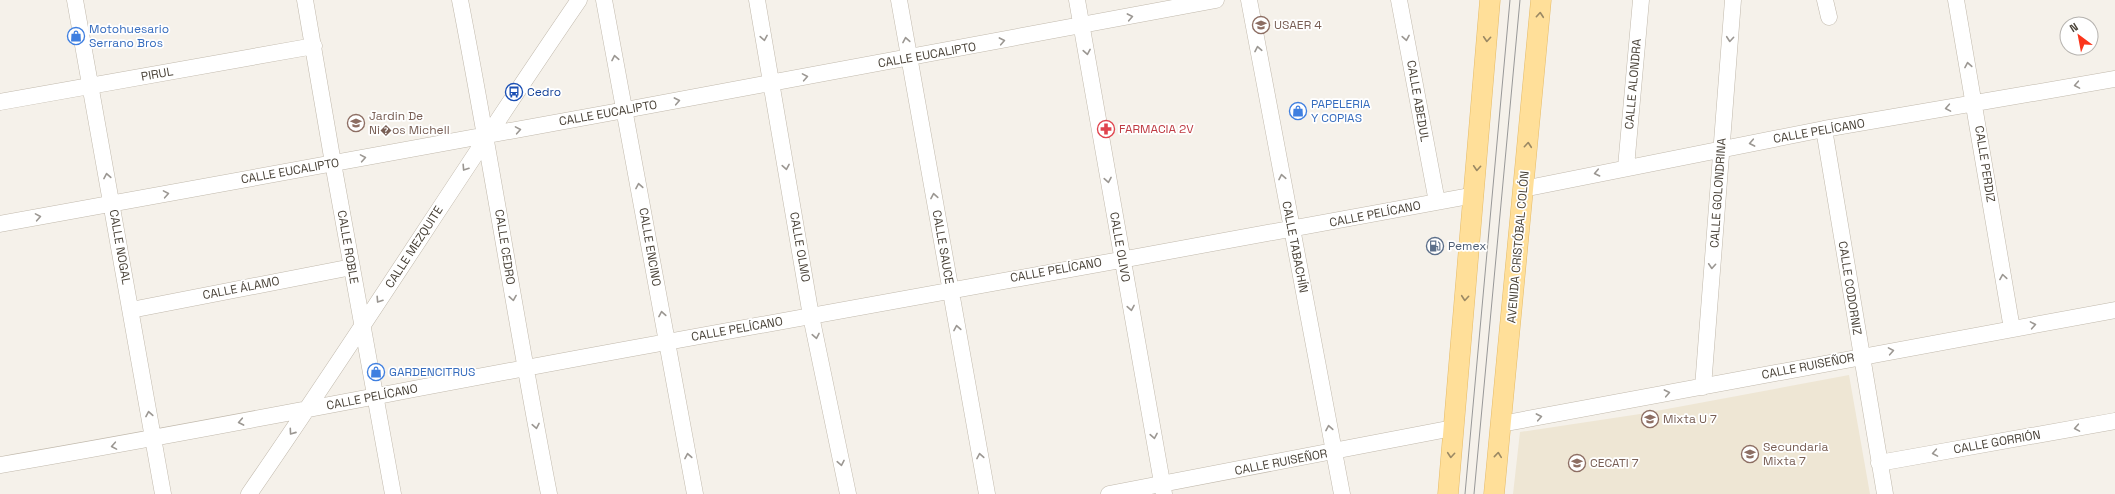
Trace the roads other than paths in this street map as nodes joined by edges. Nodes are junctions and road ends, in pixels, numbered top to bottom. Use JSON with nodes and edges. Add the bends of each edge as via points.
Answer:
{"nodes":[{"id":1,"x":76,"y":0,"type":"edge"},
{"id":2,"x":306,"y":0,"type":"edge"},
{"id":3,"x":460,"y":0,"type":"edge"},
{"id":4,"x":579,"y":0,"type":"edge"},
{"id":5,"x":604,"y":0,"type":"edge"},
{"id":6,"x":757,"y":0,"type":"edge"},
{"id":7,"x":899,"y":0,"type":"edge"},
{"id":8,"x":1077,"y":0,"type":"edge"},
{"id":9,"x":1216,"y":0,"type":"edge"},
{"id":10,"x":1249,"y":0,"type":"edge"},
{"id":11,"x":1399,"y":0,"type":"edge"},
{"id":12,"x":1490,"y":0,"type":"edge"},
{"id":13,"x":1541,"y":0,"type":"edge"},
{"id":14,"x":1641,"y":0,"type":"edge"},
{"id":15,"x":1733,"y":0,"type":"edge"},
{"id":16,"x":1825,"y":0,"type":"edge"},
{"id":17,"x":1956,"y":0,"type":"edge"},
{"id":18,"x":1829,"y":18,"type":"dead end"},
{"id":19,"x":1082,"y":26,"type":"junction"},
{"id":20,"x":314,"y":46,"type":"junction"},
{"id":21,"x":909,"y":58,"type":"junction"},
{"id":22,"x":2115,"y":79,"type":"edge"},
{"id":23,"x":772,"y":83,"type":"junction"},
{"id":24,"x":92,"y":85,"type":"junction"},
{"id":25,"x":0,"y":102,"type":"edge"},
{"id":26,"x":1975,"y":103,"type":"junction"},
{"id":27,"x":625,"y":110,"type":"junction"},
{"id":28,"x":1824,"y":129,"type":"junction"},
{"id":29,"x":486,"y":135,"type":"junction"},
{"id":30,"x":1721,"y":149,"type":"junction"},
{"id":31,"x":333,"y":163,"type":"junction"},
{"id":32,"x":1626,"y":167,"type":"junction"},
{"id":33,"x":1523,"y":188,"type":"junction"},
{"id":34,"x":1475,"y":194,"type":"junction"},
{"id":35,"x":1436,"y":202,"type":"junction"},
{"id":36,"x":112,"y":203,"type":"junction"},
{"id":37,"x":0,"y":224,"type":"edge"},
{"id":38,"x":1292,"y":230,"type":"junction"},
{"id":39,"x":1122,"y":259,"type":"junction"},
{"id":40,"x":352,"y":267,"type":"junction"},
{"id":41,"x":950,"y":289,"type":"junction"},
{"id":42,"x":131,"y":310,"type":"junction"},
{"id":43,"x":2115,"y":310,"type":"edge"},
{"id":44,"x":812,"y":316,"type":"junction"},
{"id":45,"x":362,"y":325,"type":"junction"},
{"id":46,"x":2012,"y":329,"type":"junction"},
{"id":47,"x":667,"y":342,"type":"junction"},
{"id":48,"x":1860,"y":356,"type":"junction"},
{"id":49,"x":524,"y":368,"type":"junction"},
{"id":50,"x":1703,"y":386,"type":"junction"},
{"id":51,"x":376,"y":397,"type":"junction"},
{"id":52,"x":307,"y":410,"type":"junction"},
{"id":53,"x":2115,"y":421,"type":"edge"},
{"id":54,"x":1501,"y":424,"type":"junction"},
{"id":55,"x":1453,"y":428,"type":"junction"},
{"id":56,"x":153,"y":439,"type":"junction"},
{"id":57,"x":1334,"y":452,"type":"junction"},
{"id":58,"x":1879,"y":463,"type":"junction"},
{"id":59,"x":0,"y":465,"type":"edge"},
{"id":60,"x":1164,"y":489,"type":"edge"},
{"id":61,"x":163,"y":494,"type":"edge"},
{"id":62,"x":249,"y":494,"type":"edge"},
{"id":63,"x":393,"y":494,"type":"edge"},
{"id":64,"x":549,"y":494,"type":"edge"},
{"id":65,"x":695,"y":494,"type":"edge"},
{"id":66,"x":848,"y":494,"type":"edge"},
{"id":67,"x":987,"y":494,"type":"edge"},
{"id":68,"x":1109,"y":494,"type":"edge"},
{"id":69,"x":1342,"y":494,"type":"edge"},
{"id":70,"x":1448,"y":494,"type":"edge"},
{"id":71,"x":1494,"y":494,"type":"edge"},
{"id":72,"x":1885,"y":494,"type":"edge"}],
"edges":[{"from":1,"to":24,"type":"street","name":"CALLE NOGAL"},
{"from":2,"to":20,"type":"street","name":"CALLE ROBLE"},
{"from":3,"to":29,"type":"street","name":"CALLE CEDRO"},
{"from":4,"to":29,"type":"street","name":"CALLE MEZQUITE"},
{"from":27,"to":5,"type":"street","name":"CALLE ENCINO","one_way":true},
{"from":6,"to":23,"type":"street","name":"CALLE OLMO","one_way":true},
{"from":21,"to":7,"type":"street","name":"CALLE SAUCE","one_way":true},
{"from":8,"to":19,"type":"street","name":"CALLE OLIVO"},
{"from":19,"to":9,"type":"street","name":"CALLE EUCALIPTO","one_way":true},
{"from":38,"to":10,"type":"street","name":"CALLE TABACHÍN","one_way":true},
{"from":11,"to":35,"type":"street","name":"CALLE ABEDUL","one_way":true},
{"from":12,"to":34,"type":"main road","one_way":true},
{"from":33,"to":13,"type":"main road","name":"AVENIDA CRISTÓBAL COLÓN","one_way":true},
{"from":14,"to":32,"type":"street","name":"CALLE ALONDRA"},
{"from":15,"to":30,"type":"street","name":"CALLE GOLONDRINA","one_way":true},
{"from":16,"to":18,"type":"street"},
{"from":26,"to":17,"type":"street","name":"CALLE PERDIZ","one_way":true},
{"from":21,"to":19,"type":"street","name":"CALLE EUCALIPTO","one_way":true},
{"from":19,"to":39,"type":"street","name":"CALLE OLIVO","one_way":true},
{"from":20,"to":24,"type":"street","name":"PIRUL"},
{"from":20,"to":31,"type":"street","name":"CALLE ROBLE"},
{"from":23,"to":21,"type":"street","name":"CALLE EUCALIPTO","one_way":true},
{"from":41,"to":21,"type":"street","name":"CALLE SAUCE","one_way":true},
{"from":22,"to":26,"type":"street","name":"CALLE PELÍCANO","one_way":true},
{"from":27,"to":23,"type":"street","name":"CALLE EUCALIPTO","one_way":true},
{"from":23,"to":44,"type":"street","name":"CALLE OLMO","one_way":true},
{"from":24,"to":25,"type":"street","name":"PIRUL"},
{"from":36,"to":24,"type":"street","name":"CALLE NOGAL","one_way":true},
{"from":26,"to":28,"type":"street","name":"CALLE PELÍCANO","one_way":true},
{"from":46,"to":26,"type":"street","name":"CALLE PERDIZ","one_way":true},
{"from":29,"to":27,"type":"street","name":"CALLE EUCALIPTO","one_way":true},
{"from":47,"to":27,"type":"street","name":"CALLE ENCINO","one_way":true},
{"from":28,"to":30,"type":"street","name":"CALLE PELÍCANO","one_way":true},
{"from":28,"to":48,"type":"street","name":"CALLE CODORNIZ"},
{"from":31,"to":29,"type":"street","name":"CALLE EUCALIPTO","one_way":true},
{"from":29,"to":45,"type":"street","name":"CALLE MEZQUITE","one_way":true},
{"from":29,"to":49,"type":"street","name":"CALLE CEDRO","one_way":true},
{"from":30,"to":32,"type":"street","name":"CALLE PELÍCANO"},
{"from":30,"to":50,"type":"street","name":"CALLE GOLONDRINA","one_way":true},
{"from":36,"to":31,"type":"street","name":"CALLE EUCALIPTO","one_way":true},
{"from":31,"to":40,"type":"street","name":"CALLE ROBLE"},
{"from":32,"to":33,"type":"street","name":"CALLE PELÍCANO","one_way":true},
{"from":33,"to":54,"type":"main road","name":"AVENIDA CRISTÓBAL COLÓN"},
{"from":34,"to":35,"type":"street","name":"CALLE PELÍCANO"},
{"from":34,"to":55,"type":"main road","one_way":true},
{"from":35,"to":38,"type":"street","name":"CALLE PELÍCANO"},
{"from":37,"to":36,"type":"street","name":"CALLE EUCALIPTO","one_way":true},
{"from":36,"to":42,"type":"street","name":"CALLE NOGAL"},
{"from":38,"to":39,"type":"street","name":"CALLE PELÍCANO"},
{"from":57,"to":38,"type":"street","name":"CALLE TABACHÍN","one_way":true},
{"from":39,"to":41,"type":"street","name":"CALLE PELÍCANO"},
{"from":39,"to":60,"type":"street","name":"CALLE OLIVO","one_way":true},
{"from":40,"to":42,"type":"street","name":"CALLE ÁLAMO"},
{"from":40,"to":45,"type":"street","name":"CALLE ROBLE"},
{"from":41,"to":44,"type":"street","name":"CALLE PELÍCANO"},
{"from":67,"to":41,"type":"street","name":"CALLE SAUCE","one_way":true},
{"from":56,"to":42,"type":"street","name":"CALLE NOGAL","one_way":true},
{"from":46,"to":43,"type":"street","name":"CALLE RUISEÑOR","one_way":true},
{"from":44,"to":47,"type":"street","name":"CALLE PELÍCANO"},
{"from":44,"to":66,"type":"street","name":"CALLE OLMO","one_way":true},
{"from":45,"to":51,"type":"street","name":"CALLE ROBLE"},
{"from":45,"to":52,"type":"street","name":"CALLE MEZQUITE"},
{"from":48,"to":46,"type":"street","name":"CALLE RUISEÑOR","one_way":true},
{"from":47,"to":49,"type":"street","name":"CALLE PELÍCANO"},
{"from":65,"to":47,"type":"street","name":"CALLE ENCINO","one_way":true},
{"from":48,"to":50,"type":"street","name":"CALLE RUISEÑOR"},
{"from":48,"to":58,"type":"street","name":"CALLE CODORNIZ"},
{"from":49,"to":51,"type":"street","name":"CALLE PELÍCANO"},
{"from":49,"to":64,"type":"street","name":"CALLE CEDRO","one_way":true},
{"from":54,"to":50,"type":"street","name":"CALLE RUISEÑOR","one_way":true},
{"from":51,"to":52,"type":"street","name":"CALLE PELÍCANO"},
{"from":51,"to":63,"type":"street","name":"CALLE ROBLE"},
{"from":52,"to":56,"type":"street","name":"CALLE PELÍCANO","one_way":true},
{"from":52,"to":62,"type":"street","name":"CALLE MEZQUITE","one_way":true},
{"from":53,"to":58,"type":"street","name":"CALLE GORRIÓN","one_way":true},
{"from":71,"to":54,"type":"main road","name":"AVENIDA CRISTÓBAL COLÓN","one_way":true},
{"from":55,"to":57,"type":"street","name":"CALLE RUISEÑOR"},
{"from":55,"to":70,"type":"main road","one_way":true},
{"from":56,"to":59,"type":"street","name":"CALLE PELÍCANO","one_way":true},
{"from":56,"to":61,"type":"street","name":"CALLE NOGAL"},
{"from":57,"to":60,"type":"street","name":"CALLE RUISEÑOR"},
{"from":57,"to":69,"type":"street","name":"CALLE TABACHÍN"},
{"from":58,"to":72,"type":"street","name":"CALLE CODORNIZ"},
{"from":60,"to":68,"type":"street","name":"CALLE RUISEÑOR"}]}
